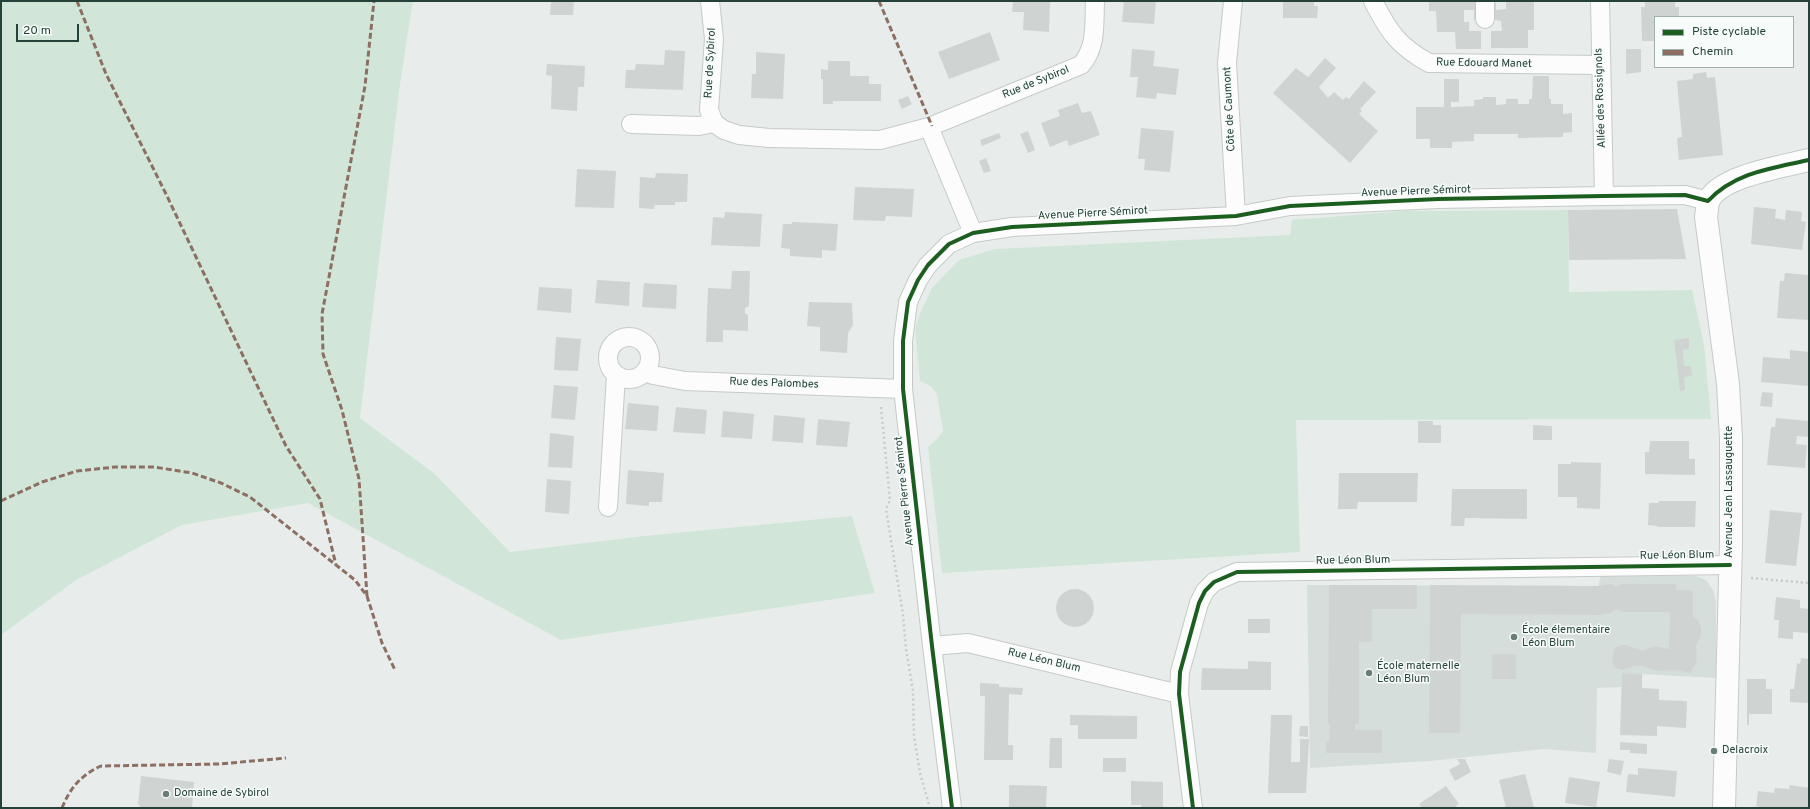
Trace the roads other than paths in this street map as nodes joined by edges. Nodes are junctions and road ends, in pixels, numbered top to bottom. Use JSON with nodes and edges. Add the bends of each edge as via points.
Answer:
{"nodes":[{"id":1,"x":710,"y":1,"type":"edge"},
{"id":2,"x":1095,"y":1,"type":"edge"},
{"id":3,"x":1233,"y":1,"type":"edge"},
{"id":4,"x":1373,"y":1,"type":"edge"},
{"id":5,"x":1600,"y":1,"type":"edge"},
{"id":6,"x":1600,"y":65,"type":"junction"},
{"id":7,"x":714,"y":123,"type":"junction"},
{"id":8,"x":631,"y":124,"type":"dead end"},
{"id":9,"x":929,"y":127,"type":"junction"},
{"id":10,"x":1809,"y":160,"type":"edge"},
{"id":11,"x":1604,"y":196,"type":"junction"},
{"id":12,"x":1708,"y":201,"type":"junction"},
{"id":13,"x":1236,"y":216,"type":"junction"},
{"id":14,"x":973,"y":233,"type":"junction"},
{"id":15,"x":645,"y":371,"type":"junction"},
{"id":16,"x":616,"y":375,"type":"junction"},
{"id":17,"x":903,"y":389,"type":"junction"},
{"id":18,"x":608,"y":507,"type":"dead end"},
{"id":19,"x":1730,"y":574,"type":"junction"},
{"id":20,"x":932,"y":646,"type":"junction"},
{"id":21,"x":1179,"y":694,"type":"junction"},
{"id":22,"x":952,"y":808,"type":"edge"},
{"id":23,"x":1193,"y":808,"type":"edge"},
{"id":24,"x":1724,"y":808,"type":"edge"}],
"edges":[{"from":1,"to":7,"type":"street","name":"Rue de Sybirol","via":[[714,39],[709,110]]},
{"from":2,"to":9,"type":"street","name":"Rue de Sybirol","via":[[1093,43],[1088,57],[1081,66]]},
{"from":3,"to":13,"type":"street","name":"Côte de Caumont","via":[[1227,63]]},
{"from":4,"to":6,"type":"street","name":"Rue Edouard Manet","via":[[1385,26],[1408,51],[1429,63]]},
{"from":5,"to":6,"type":"street","name":"Allée des Rossignols"},
{"from":6,"to":11,"type":"street","name":"Allée des Rossignols"},
{"from":7,"to":8,"type":"street","via":[[699,126]]},
{"from":7,"to":9,"type":"street","name":"Rue de Sybirol","via":[[739,136],[769,138],[880,140]]},
{"from":9,"to":14,"type":"street"},
{"from":10,"to":12,"type":"street","via":[[1755,172],[1732,181]]},
{"from":11,"to":12,"type":"street","name":"Avenue Pierre Sémirot","via":[[1685,195]]},
{"from":11,"to":13,"type":"street","name":"Avenue Pierre Sémirot","via":[[1438,199],[1290,206]]},
{"from":12,"to":19,"type":"street","name":"Avenue Jean Lassauguette","via":[[1706,217],[1730,407]]},
{"from":13,"to":14,"type":"street","name":"Avenue Pierre Sémirot","via":[[1012,226]]},
{"from":14,"to":17,"type":"street","name":"Avenue Pierre Sémirot","via":[[949,244],[928,265],[915,285],[908,302],[905,321]]},
{"from":15,"to":16,"type":"street","via":[[636,377]]},
{"from":15,"to":16,"type":"street","via":[[650,361],[647,347],[639,339],[629,337],[619,339],[609,352],[609,364]]},
{"from":15,"to":17,"type":"street","name":"Rue des Palombes","via":[[685,381]]},
{"from":16,"to":18,"type":"street"},
{"from":17,"to":20,"type":"street","name":"Avenue Pierre Sémirot"},
{"from":19,"to":21,"type":"street","name":"Rue Léon Blum","via":[[1237,572],[1214,582],[1199,602],[1180,672]]},
{"from":19,"to":24,"type":"street","name":"Avenue Jean Lassauguette"},
{"from":20,"to":21,"type":"street","name":"Rue Léon Blum","via":[[968,644]]},
{"from":20,"to":22,"type":"street","name":"Avenue Pierre Sémirot"},
{"from":21,"to":23,"type":"street","name":"Rue Léon Blum"}]}
